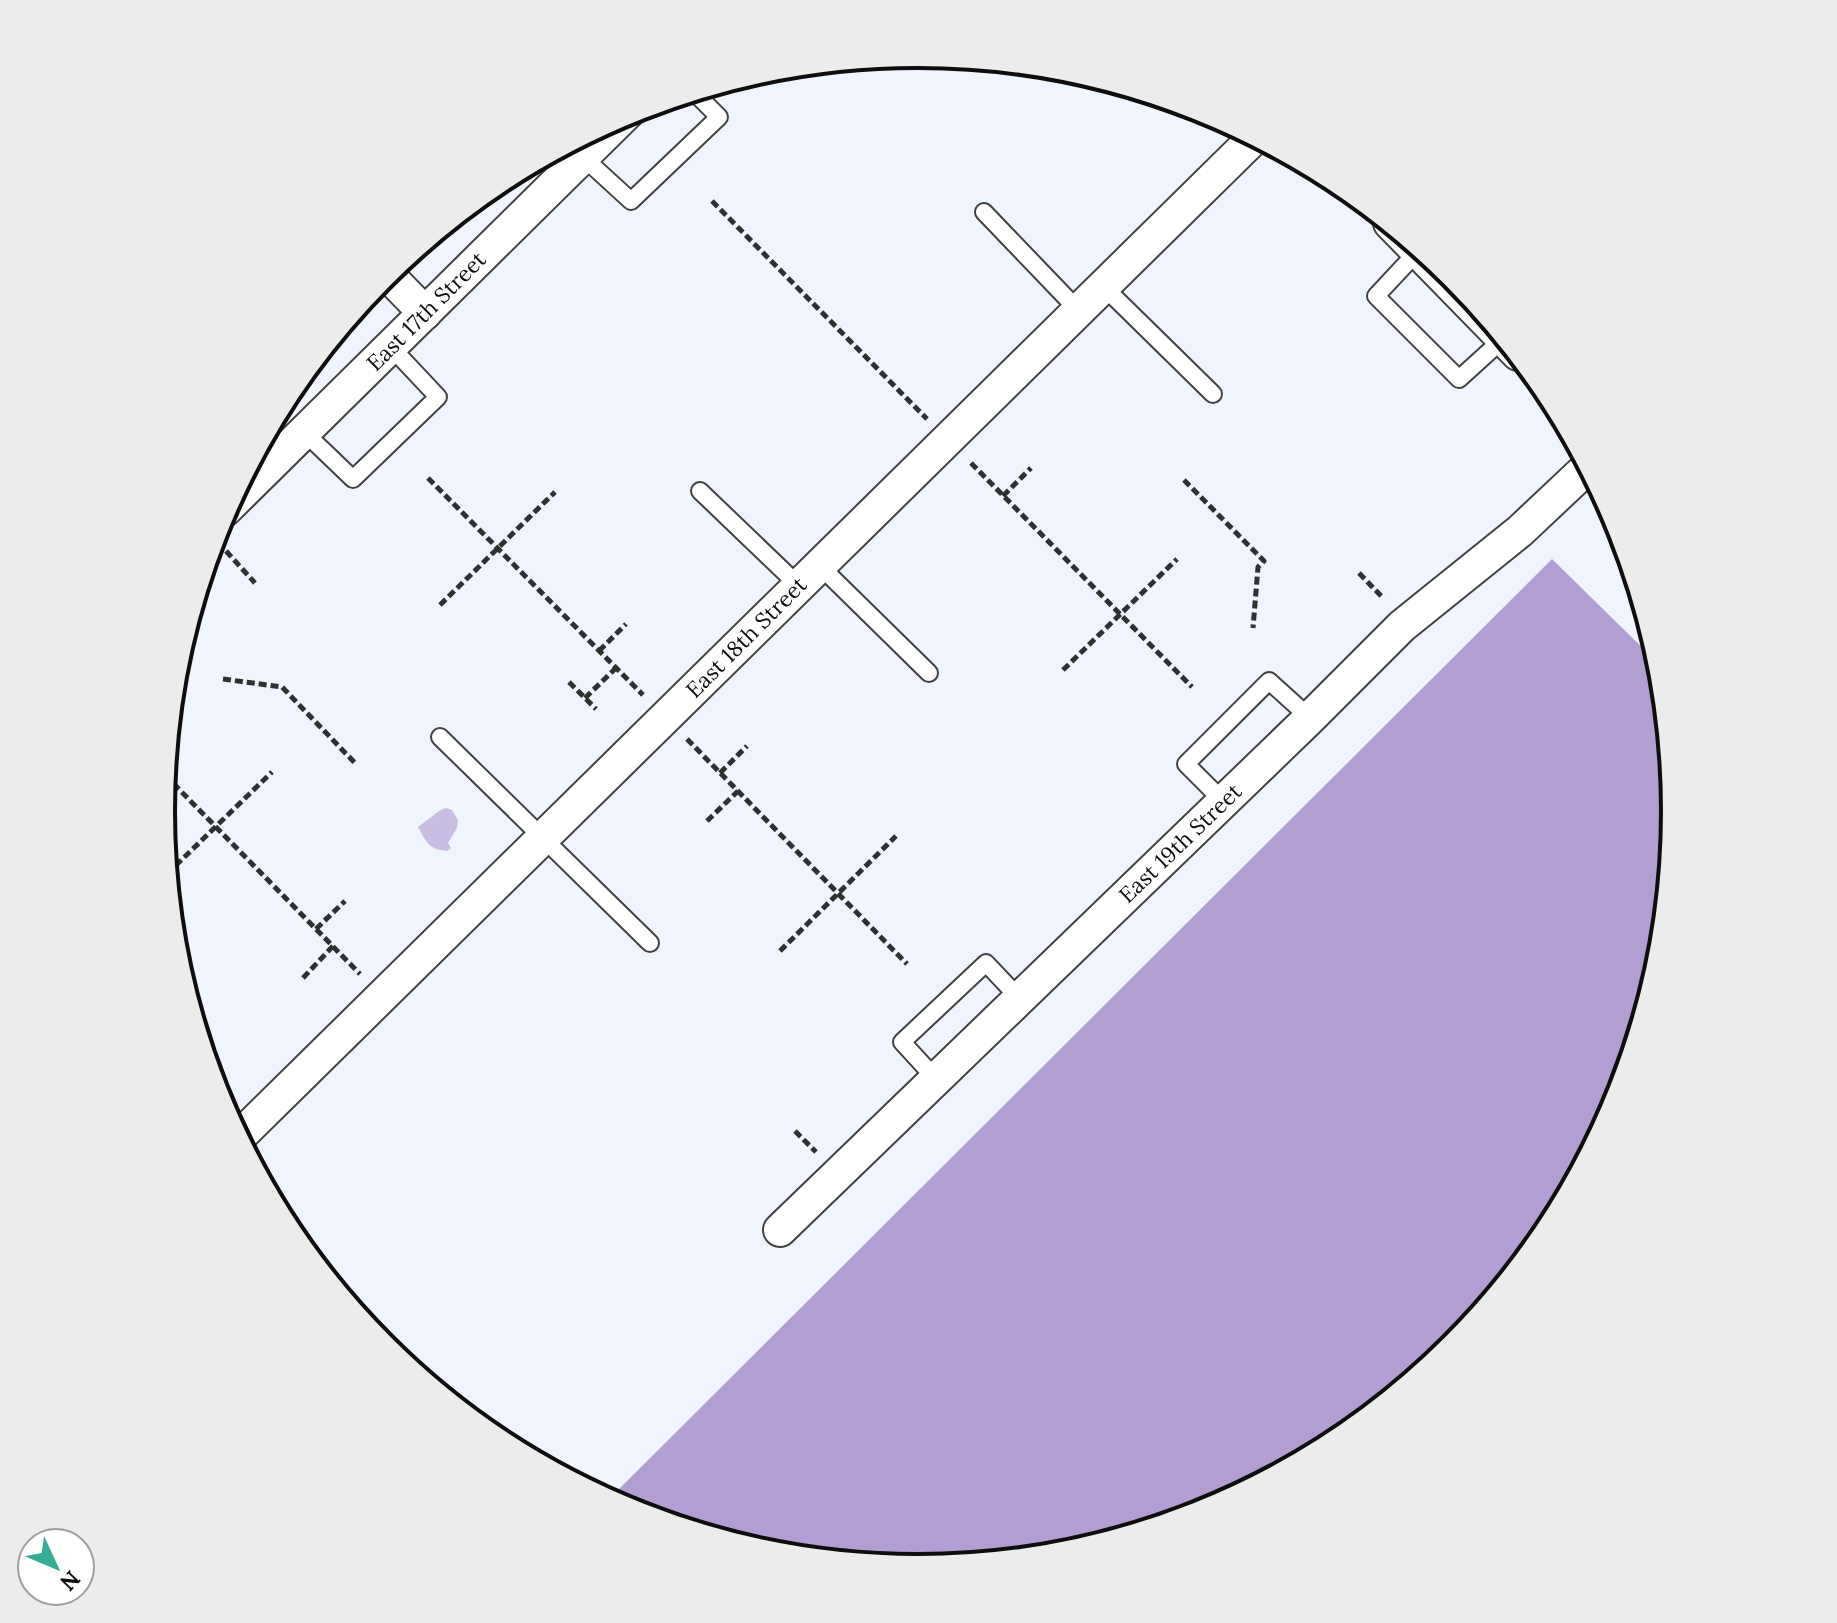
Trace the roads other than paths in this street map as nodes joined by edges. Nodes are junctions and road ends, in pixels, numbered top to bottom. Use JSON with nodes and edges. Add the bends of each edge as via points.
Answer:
{"nodes":[{"id":1,"x":702,"y":100,"type":"edge"},
{"id":2,"x":599,"y":141,"type":"edge"},
{"id":3,"x":1247,"y":145,"type":"edge"},
{"id":4,"x":583,"y":157,"type":"junction"},
{"id":5,"x":984,"y":212,"type":"dead end"},
{"id":6,"x":1413,"y":257,"type":"edge"},
{"id":7,"x":396,"y":283,"type":"edge"},
{"id":8,"x":1103,"y":286,"type":"junction"},
{"id":9,"x":1078,"y":310,"type":"junction"},
{"id":10,"x":425,"y":313,"type":"junction"},
{"id":11,"x":391,"y":347,"type":"junction"},
{"id":12,"x":1502,"y":352,"type":"edge"},
{"id":13,"x":1213,"y":394,"type":"dead end"},
{"id":14,"x":304,"y":432,"type":"junction"},
{"id":15,"x":1580,"y":474,"type":"edge"},
{"id":16,"x":252,"y":484,"type":"edge"},
{"id":17,"x":700,"y":491,"type":"dead end"},
{"id":18,"x":809,"y":575,"type":"junction"},
{"id":19,"x":929,"y":673,"type":"dead end"},
{"id":20,"x":1310,"y":718,"type":"junction"},
{"id":21,"x":440,"y":737,"type":"dead end"},
{"id":22,"x":1223,"y":801,"type":"junction"},
{"id":23,"x":544,"y":839,"type":"junction"},
{"id":24,"x":650,"y":943,"type":"dead end"},
{"id":25,"x":1020,"y":999,"type":"junction"},
{"id":26,"x":936,"y":1079,"type":"junction"},
{"id":27,"x":244,"y":1123,"type":"edge"},
{"id":28,"x":780,"y":1230,"type":"dead end"}],
"edges":[{"from":1,"to":4,"type":"lane","via":[[719,117],[631,201]]},
{"from":2,"to":4,"type":"street","name":"East 17th Street"},
{"from":3,"to":8,"type":"street","name":"East 18th Street"},
{"from":4,"to":10,"type":"street","name":"East 17th Street"},
{"from":5,"to":9,"type":"lane"},
{"from":6,"to":12,"type":"lane","via":[[1376,296],[1459,379]]},
{"from":7,"to":10,"type":"street"},
{"from":8,"to":9,"type":"street","name":"East 18th Street"},
{"from":8,"to":13,"type":"lane"},
{"from":9,"to":18,"type":"street","name":"East 18th Street"},
{"from":10,"to":11,"type":"street","name":"East 17th Street"},
{"from":11,"to":14,"type":"street","name":"East 17th Street"},
{"from":11,"to":14,"type":"lane","via":[[438,397],[353,479]]},
{"from":14,"to":16,"type":"street","name":"East 17th Street"},
{"from":15,"to":20,"type":"street","name":"East 19th Street","via":[[1520,531],[1402,626]]},
{"from":17,"to":18,"type":"lane"},
{"from":18,"to":19,"type":"lane"},
{"from":18,"to":23,"type":"street","name":"East 18th Street"},
{"from":20,"to":22,"type":"street","name":"East 19th Street"},
{"from":20,"to":22,"type":"lane","via":[[1269,681],[1186,764]]},
{"from":21,"to":23,"type":"lane"},
{"from":22,"to":25,"type":"street","name":"East 19th Street"},
{"from":23,"to":24,"type":"lane"},
{"from":23,"to":27,"type":"street","name":"East 18th Street"},
{"from":25,"to":26,"type":"street","name":"East 19th Street"},
{"from":25,"to":26,"type":"lane","via":[[986,963],[902,1042]]},
{"from":26,"to":28,"type":"street","name":"East 19th Street"}]}
